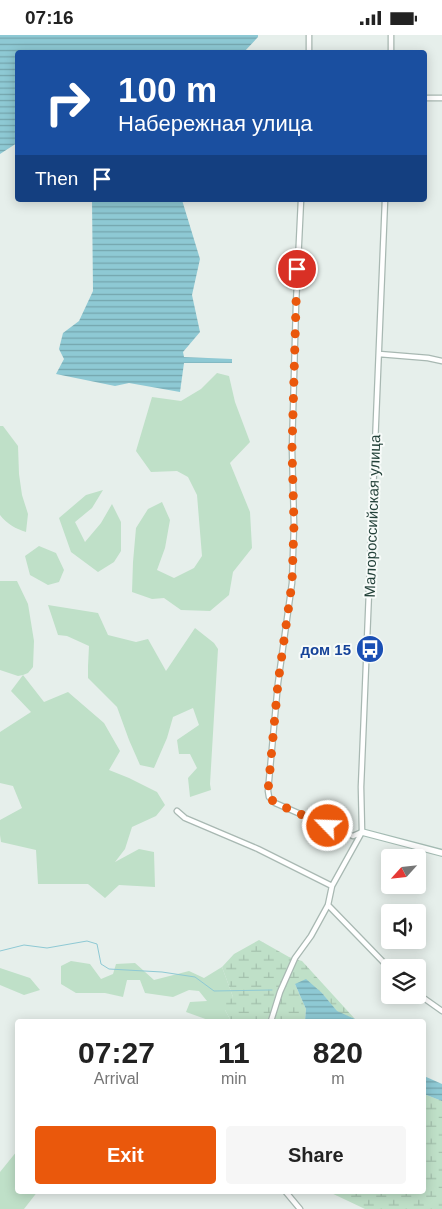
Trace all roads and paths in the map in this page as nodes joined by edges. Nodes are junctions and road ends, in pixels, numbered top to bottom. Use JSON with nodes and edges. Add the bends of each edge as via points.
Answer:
{"nodes":[{"id":1,"x":310,"y":35,"type":"edge"},
{"id":2,"x":391,"y":35,"type":"edge"},
{"id":3,"x":309,"y":50,"type":"edge"},
{"id":4,"x":391,"y":50,"type":"edge"},
{"id":5,"x":427,"y":98,"type":"edge"},
{"id":6,"x":442,"y":98,"type":"edge"},
{"id":7,"x":301,"y":202,"type":"edge"},
{"id":8,"x":385,"y":202,"type":"edge"},
{"id":9,"x":379,"y":354,"type":"junction"},
{"id":10,"x":442,"y":361,"type":"edge"},
{"id":11,"x":177,"y":811,"type":"dead end"},
{"id":12,"x":362,"y":832,"type":"junction"},
{"id":13,"x":442,"y":853,"type":"edge"},
{"id":14,"x":332,"y":885,"type":"junction"},
{"id":15,"x":328,"y":905,"type":"junction"},
{"id":16,"x":381,"y":960,"type":"edge"},
{"id":17,"x":426,"y":1000,"type":"edge"},
{"id":18,"x":442,"y":1011,"type":"edge"},
{"id":19,"x":272,"y":1019,"type":"edge"},
{"id":20,"x":288,"y":1194,"type":"edge"},
{"id":21,"x":300,"y":1209,"type":"edge"}],
"edges":[{"from":1,"to":3,"type":"street"},
{"from":2,"to":4,"type":"street"},
{"from":5,"to":6,"type":"street"},
{"from":7,"to":12,"type":"street","via":[[292,449],[292,583],[268,791],[275,803],[353,836]]},
{"from":8,"to":9,"type":"street","name":"Малороссийская улица"},
{"from":9,"to":10,"type":"street"},
{"from":9,"to":12,"type":"street","name":"Малороссийская улица","via":[[361,787]]},
{"from":11,"to":14,"type":"street","via":[[185,819],[258,849]]},
{"from":12,"to":13,"type":"street"},
{"from":12,"to":14,"type":"street"},
{"from":14,"to":15,"type":"street"},
{"from":15,"to":16,"type":"street"},
{"from":15,"to":19,"type":"street","via":[[294,958]]},
{"from":17,"to":18,"type":"street"},
{"from":20,"to":21,"type":"street"}]}
